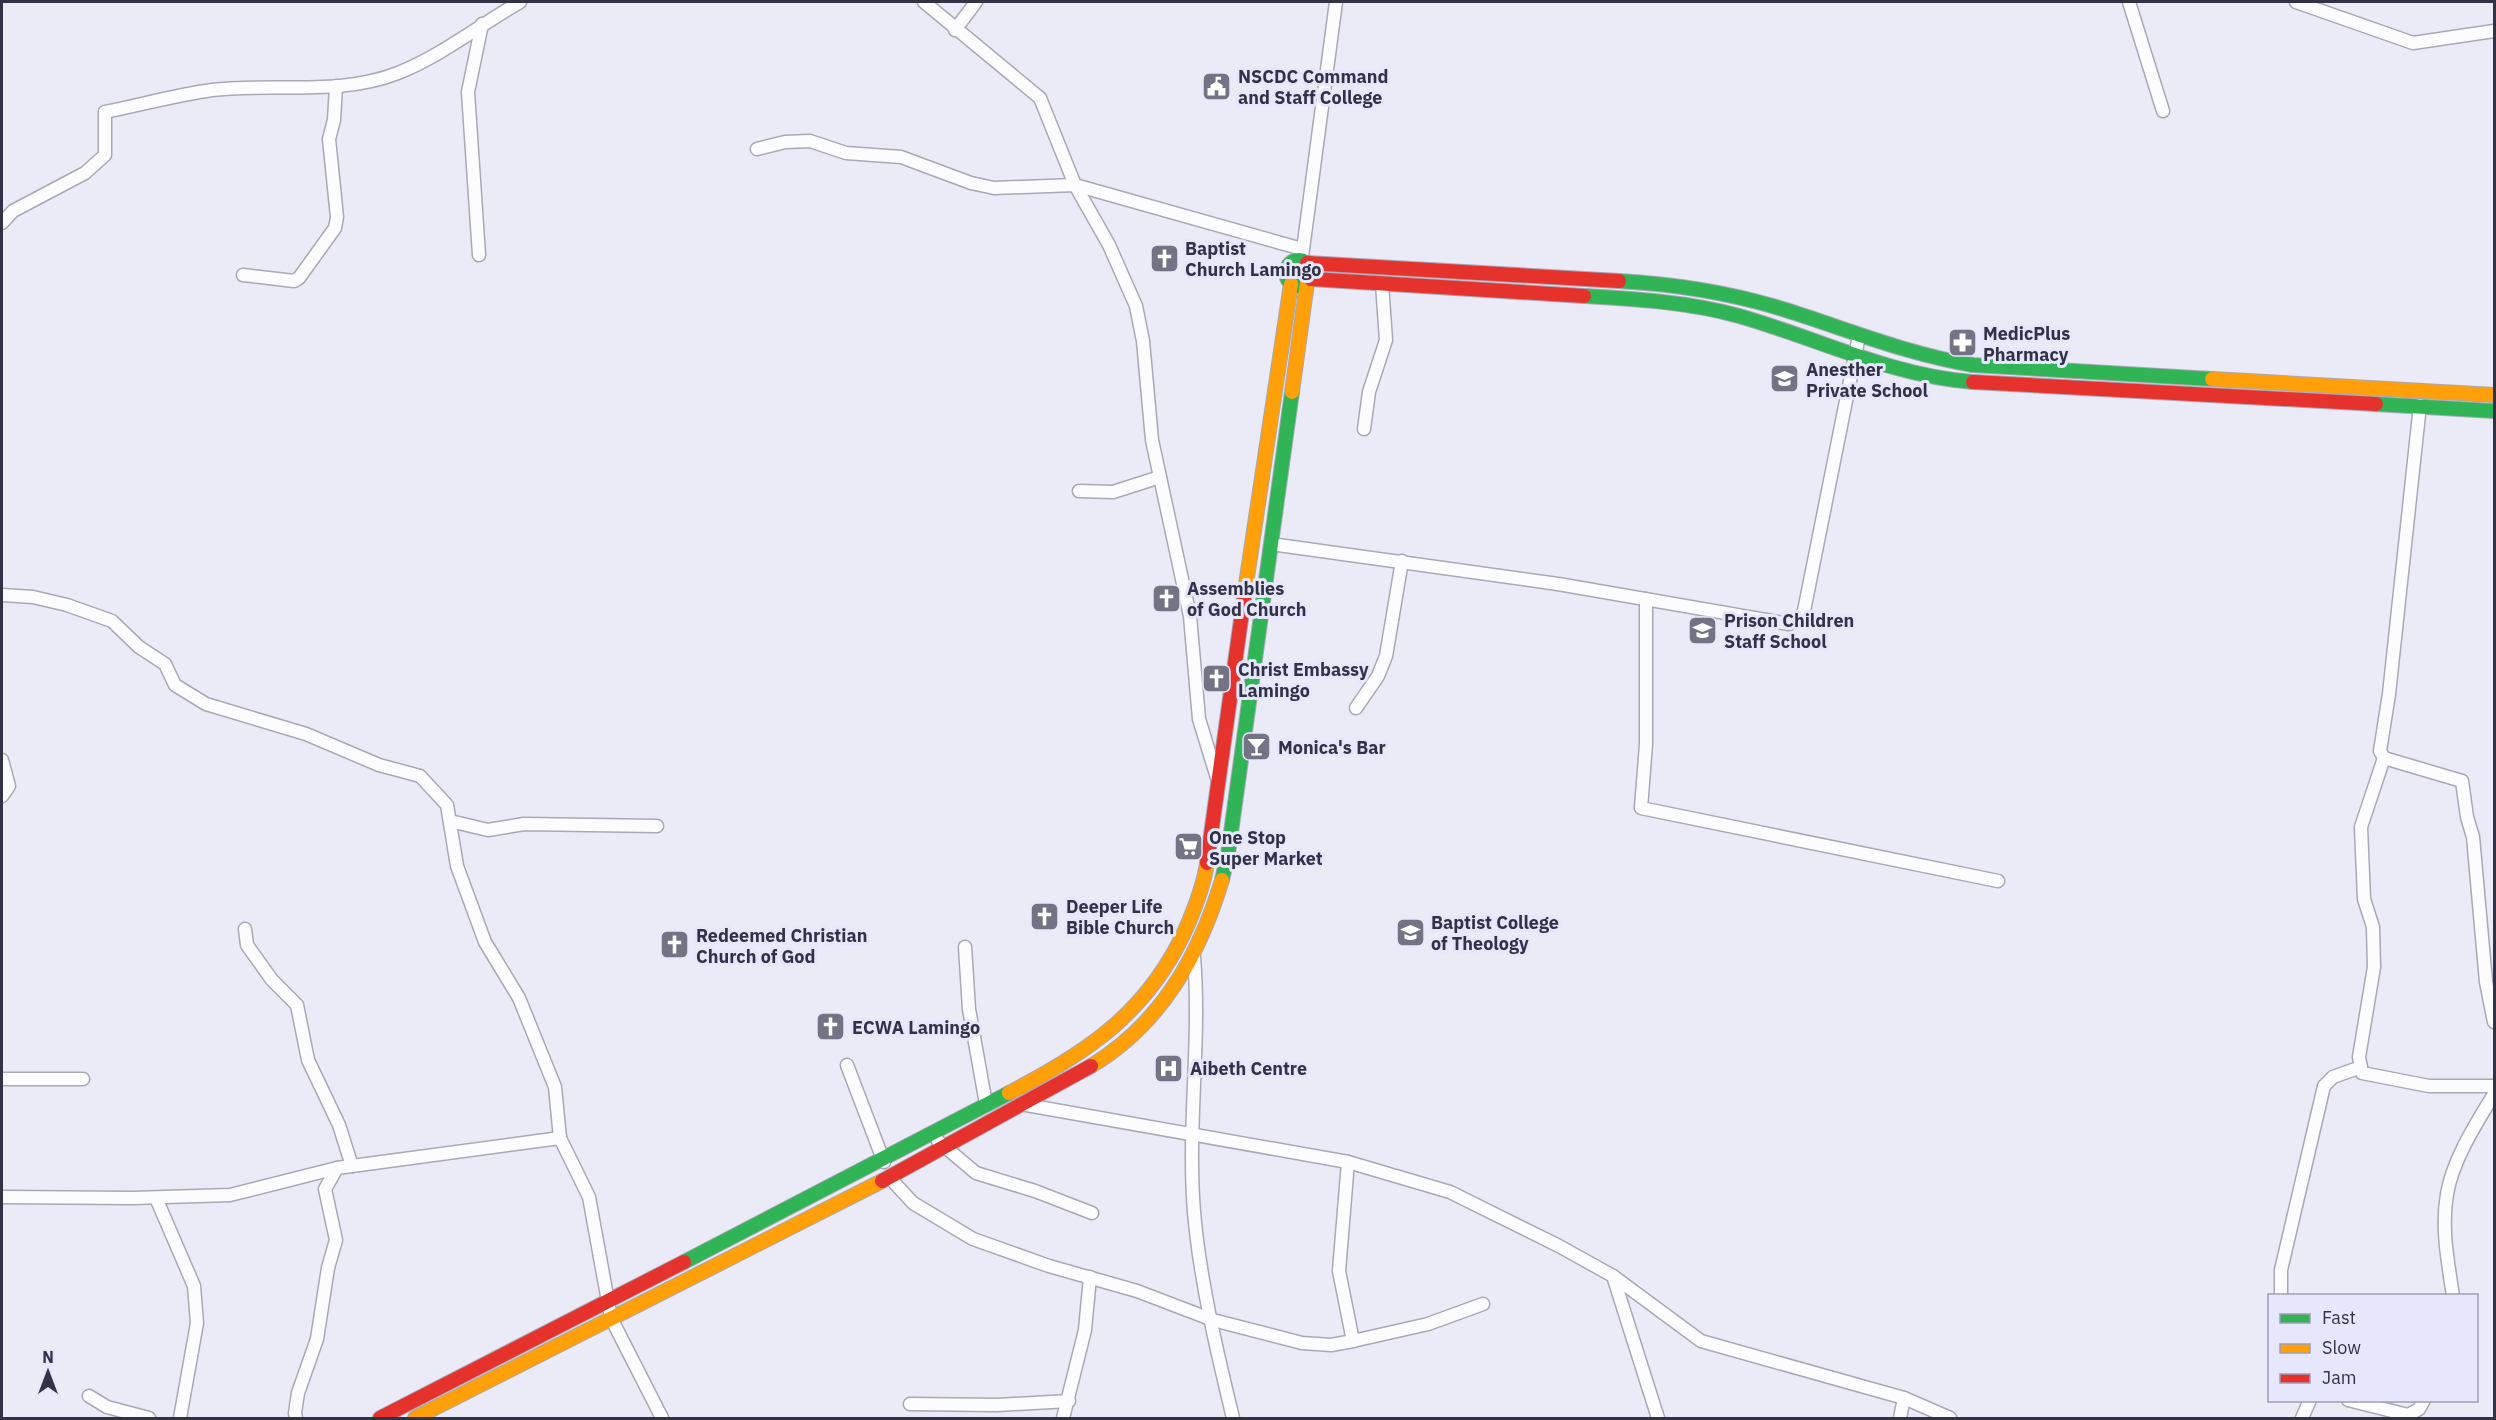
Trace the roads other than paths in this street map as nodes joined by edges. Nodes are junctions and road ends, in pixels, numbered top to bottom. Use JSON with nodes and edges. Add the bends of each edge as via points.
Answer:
{"nodes":[{"id":1,"x":520,"y":2,"type":"edge"},
{"id":2,"x":924,"y":2,"type":"edge"},
{"id":3,"x":976,"y":2,"type":"edge"},
{"id":4,"x":1336,"y":2,"type":"edge"},
{"id":5,"x":2128,"y":2,"type":"edge"},
{"id":6,"x":2296,"y":2,"type":"edge"},
{"id":7,"x":482,"y":24,"type":"junction"},
{"id":8,"x":955,"y":30,"type":"junction"},
{"id":9,"x":2494,"y":31,"type":"edge"},
{"id":10,"x":336,"y":86,"type":"junction"},
{"id":11,"x":2163,"y":111,"type":"dead end"},
{"id":12,"x":757,"y":149,"type":"dead end"},
{"id":13,"x":1075,"y":185,"type":"junction"},
{"id":14,"x":2,"y":223,"type":"edge"},
{"id":15,"x":479,"y":255,"type":"dead end"},
{"id":16,"x":1303,"y":258,"type":"junction"},
{"id":17,"x":243,"y":275,"type":"dead end"},
{"id":18,"x":1309,"y":281,"type":"junction"},
{"id":19,"x":1291,"y":284,"type":"junction"},
{"id":20,"x":1382,"y":284,"type":"junction"},
{"id":21,"x":1859,"y":336,"type":"junction"},
{"id":22,"x":1856,"y":355,"type":"junction"},
{"id":23,"x":2494,"y":395,"type":"edge"},
{"id":24,"x":2420,"y":405,"type":"junction"},
{"id":25,"x":2494,"y":411,"type":"edge"},
{"id":26,"x":1364,"y":429,"type":"dead end"},
{"id":27,"x":1160,"y":477,"type":"junction"},
{"id":28,"x":1079,"y":491,"type":"dead end"},
{"id":29,"x":1271,"y":544,"type":"junction"},
{"id":30,"x":1402,"y":561,"type":"junction"},
{"id":31,"x":2,"y":595,"type":"edge"},
{"id":32,"x":1646,"y":599,"type":"junction"},
{"id":33,"x":1356,"y":708,"type":"dead end"},
{"id":34,"x":2384,"y":758,"type":"junction"},
{"id":35,"x":2,"y":760,"type":"edge"},
{"id":36,"x":1218,"y":782,"type":"junction"},
{"id":37,"x":2,"y":796,"type":"edge"},
{"id":38,"x":450,"y":821,"type":"junction"},
{"id":39,"x":657,"y":826,"type":"dead end"},
{"id":40,"x":1998,"y":881,"type":"dead end"},
{"id":41,"x":244,"y":929,"type":"dead end"},
{"id":42,"x":965,"y":947,"type":"dead end"},
{"id":43,"x":1194,"y":957,"type":"junction"},
{"id":44,"x":2494,"y":1022,"type":"edge"},
{"id":45,"x":847,"y":1065,"type":"dead end"},
{"id":46,"x":2361,"y":1067,"type":"junction"},
{"id":47,"x":2,"y":1078,"type":"edge"},
{"id":48,"x":83,"y":1079,"type":"dead end"},
{"id":49,"x":2494,"y":1086,"type":"edge"},
{"id":50,"x":2494,"y":1094,"type":"edge"},
{"id":51,"x":986,"y":1104,"type":"junction"},
{"id":52,"x":1022,"y":1104,"type":"junction"},
{"id":53,"x":931,"y":1135,"type":"junction"},
{"id":54,"x":1192,"y":1136,"type":"junction"},
{"id":55,"x":560,"y":1138,"type":"junction"},
{"id":56,"x":942,"y":1145,"type":"junction"},
{"id":57,"x":884,"y":1162,"type":"junction"},
{"id":58,"x":1348,"y":1162,"type":"junction"},
{"id":59,"x":352,"y":1166,"type":"junction"},
{"id":60,"x":337,"y":1168,"type":"junction"},
{"id":61,"x":889,"y":1177,"type":"junction"},
{"id":62,"x":2,"y":1197,"type":"edge"},
{"id":63,"x":156,"y":1198,"type":"junction"},
{"id":64,"x":1092,"y":1213,"type":"dead end"},
{"id":65,"x":1613,"y":1276,"type":"junction"},
{"id":66,"x":1090,"y":1277,"type":"junction"},
{"id":67,"x":2280,"y":1294,"type":"edge"},
{"id":68,"x":2453,"y":1294,"type":"edge"},
{"id":69,"x":610,"y":1299,"type":"junction"},
{"id":70,"x":1483,"y":1304,"type":"dead end"},
{"id":71,"x":611,"y":1317,"type":"junction"},
{"id":72,"x":1213,"y":1320,"type":"junction"},
{"id":73,"x":1353,"y":1341,"type":"junction"},
{"id":74,"x":89,"y":1396,"type":"dead end"},
{"id":75,"x":1904,"y":1398,"type":"junction"},
{"id":76,"x":1069,"y":1401,"type":"junction"},
{"id":77,"x":2310,"y":1402,"type":"edge"},
{"id":78,"x":2352,"y":1402,"type":"edge"},
{"id":79,"x":2424,"y":1402,"type":"edge"},
{"id":80,"x":910,"y":1404,"type":"dead end"},
{"id":81,"x":148,"y":1419,"type":"edge"},
{"id":82,"x":180,"y":1419,"type":"edge"},
{"id":83,"x":296,"y":1419,"type":"edge"},
{"id":84,"x":380,"y":1419,"type":"edge"},
{"id":85,"x":415,"y":1419,"type":"edge"},
{"id":86,"x":662,"y":1419,"type":"edge"},
{"id":87,"x":1063,"y":1419,"type":"edge"},
{"id":88,"x":1233,"y":1419,"type":"edge"},
{"id":89,"x":1658,"y":1419,"type":"edge"},
{"id":90,"x":1900,"y":1419,"type":"edge"},
{"id":91,"x":1950,"y":1419,"type":"edge"},
{"id":92,"x":2302,"y":1419,"type":"edge"}],
"edges":[{"from":1,"to":7,"type":"street"},
{"from":2,"to":8,"type":"street"},
{"from":3,"to":8,"type":"street"},
{"from":4,"to":16,"type":"street"},
{"from":5,"to":11,"type":"street"},
{"from":6,"to":9,"type":"street","via":[[2413,43]]},
{"from":7,"to":10,"type":"street","via":[[397,73]]},
{"from":7,"to":15,"type":"street","via":[[468,92]]},
{"from":8,"to":13,"type":"street","via":[[1040,98]]},
{"from":10,"to":14,"type":"street","via":[[213,90],[105,112],[105,155],[85,173],[13,211]]},
{"from":10,"to":17,"type":"street","via":[[329,139],[335,228],[294,281]]},
{"from":12,"to":13,"type":"street","via":[[810,141],[846,153],[901,157],[994,188]]},
{"from":13,"to":16,"type":"street"},
{"from":13,"to":27,"type":"street","via":[[1109,245],[1136,306]]},
{"from":16,"to":18,"type":"main road","via":[[1310,267]]},
{"from":16,"to":19,"type":"main road","via":[[1287,268]]},
{"from":16,"to":21,"type":"main road","via":[[1691,288],[1790,311]]},
{"from":18,"to":19,"type":"main road"},
{"from":18,"to":20,"type":"main road"},
{"from":18,"to":29,"type":"main road"},
{"from":19,"to":36,"type":"main road"},
{"from":20,"to":22,"type":"main road","via":[[1660,301],[1738,316]]},
{"from":20,"to":26,"type":"street","via":[[1386,340],[1369,392]]},
{"from":21,"to":22,"type":"street"},
{"from":21,"to":23,"type":"main road","via":[[1919,356],[1972,365]]},
{"from":22,"to":24,"type":"main road","via":[[1888,367],[1969,382]]},
{"from":22,"to":32,"type":"street","via":[[1799,620],[1789,624]]},
{"from":24,"to":25,"type":"main road"},
{"from":24,"to":34,"type":"street","via":[[2380,751]]},
{"from":27,"to":28,"type":"street","via":[[1113,492]]},
{"from":27,"to":36,"type":"street","via":[[1190,616],[1198,719]]},
{"from":29,"to":30,"type":"street"},
{"from":29,"to":43,"type":"main road","via":[[1228,854],[1210,922]]},
{"from":30,"to":32,"type":"street"},
{"from":30,"to":33,"type":"street","via":[[1386,656],[1378,676]]},
{"from":31,"to":38,"type":"street","via":[[67,605],[112,621],[139,647],[165,664],[175,685],[206,704],[306,734],[380,765],[420,776],[447,805]]},
{"from":32,"to":40,"type":"street","via":[[1646,744],[1641,808]]},
{"from":34,"to":44,"type":"street","via":[[2462,781],[2474,848],[2486,982]]},
{"from":34,"to":46,"type":"street","via":[[2361,827],[2364,899],[2373,927],[2374,967],[2359,1057]]},
{"from":35,"to":37,"type":"street","via":[[9,786]]},
{"from":36,"to":51,"type":"main road","via":[[1200,895],[1186,932],[1157,982],[1098,1040],[1046,1075]]},
{"from":38,"to":39,"type":"street","via":[[488,830],[524,824]]},
{"from":38,"to":55,"type":"street","via":[[457,866],[485,942],[519,998],[555,1086]]},
{"from":41,"to":59,"type":"street","via":[[247,945],[272,980],[297,1005],[308,1060],[339,1125]]},
{"from":42,"to":51,"type":"street","via":[[969,1009]]},
{"from":43,"to":52,"type":"main road","via":[[1135,1033],[1095,1064]]},
{"from":43,"to":54,"type":"street","via":[[1198,999]]},
{"from":45,"to":57,"type":"street"},
{"from":46,"to":49,"type":"street","via":[[2362,1073],[2429,1086]]},
{"from":46,"to":67,"type":"street","via":[[2333,1077],[2324,1086],[2281,1270]]},
{"from":47,"to":48,"type":"street"},
{"from":50,"to":68,"type":"street","via":[[2461,1154],[2447,1194],[2445,1242]]},
{"from":51,"to":53,"type":"main road"},
{"from":52,"to":54,"type":"street"},
{"from":52,"to":56,"type":"main road"},
{"from":53,"to":56,"type":"street"},
{"from":53,"to":57,"type":"main road"},
{"from":54,"to":58,"type":"street"},
{"from":54,"to":72,"type":"street","via":[[1194,1213]]},
{"from":55,"to":59,"type":"street"},
{"from":55,"to":69,"type":"street","via":[[589,1197],[602,1279]]},
{"from":56,"to":61,"type":"main road"},
{"from":56,"to":64,"type":"street","via":[[976,1173]]},
{"from":57,"to":69,"type":"main road"},
{"from":58,"to":65,"type":"street","via":[[1450,1192]]},
{"from":58,"to":73,"type":"street","via":[[1339,1271]]},
{"from":59,"to":60,"type":"street"},
{"from":60,"to":63,"type":"street","via":[[230,1195]]},
{"from":60,"to":83,"type":"street","via":[[325,1190],[336,1240],[317,1339],[298,1393]]},
{"from":61,"to":66,"type":"street","via":[[913,1203],[973,1239]]},
{"from":61,"to":71,"type":"main road"},
{"from":62,"to":63,"type":"street"},
{"from":63,"to":82,"type":"street","via":[[194,1287],[197,1323]]},
{"from":65,"to":75,"type":"street","via":[[1701,1341]]},
{"from":65,"to":89,"type":"street"},
{"from":66,"to":72,"type":"street"},
{"from":66,"to":76,"type":"street","via":[[1085,1330]]},
{"from":69,"to":71,"type":"street"},
{"from":69,"to":84,"type":"main road"},
{"from":70,"to":73,"type":"street","via":[[1428,1324]]},
{"from":71,"to":85,"type":"main road"},
{"from":71,"to":86,"type":"street"},
{"from":72,"to":73,"type":"street","via":[[1302,1343],[1331,1345]]},
{"from":72,"to":88,"type":"street"},
{"from":74,"to":81,"type":"street","via":[[107,1407]]},
{"from":75,"to":90,"type":"street"},
{"from":75,"to":91,"type":"street"},
{"from":76,"to":80,"type":"street"},
{"from":76,"to":87,"type":"street"},
{"from":77,"to":92,"type":"street"},
{"from":78,"to":79,"type":"street","via":[[2408,1415],[2420,1409]]}]}
